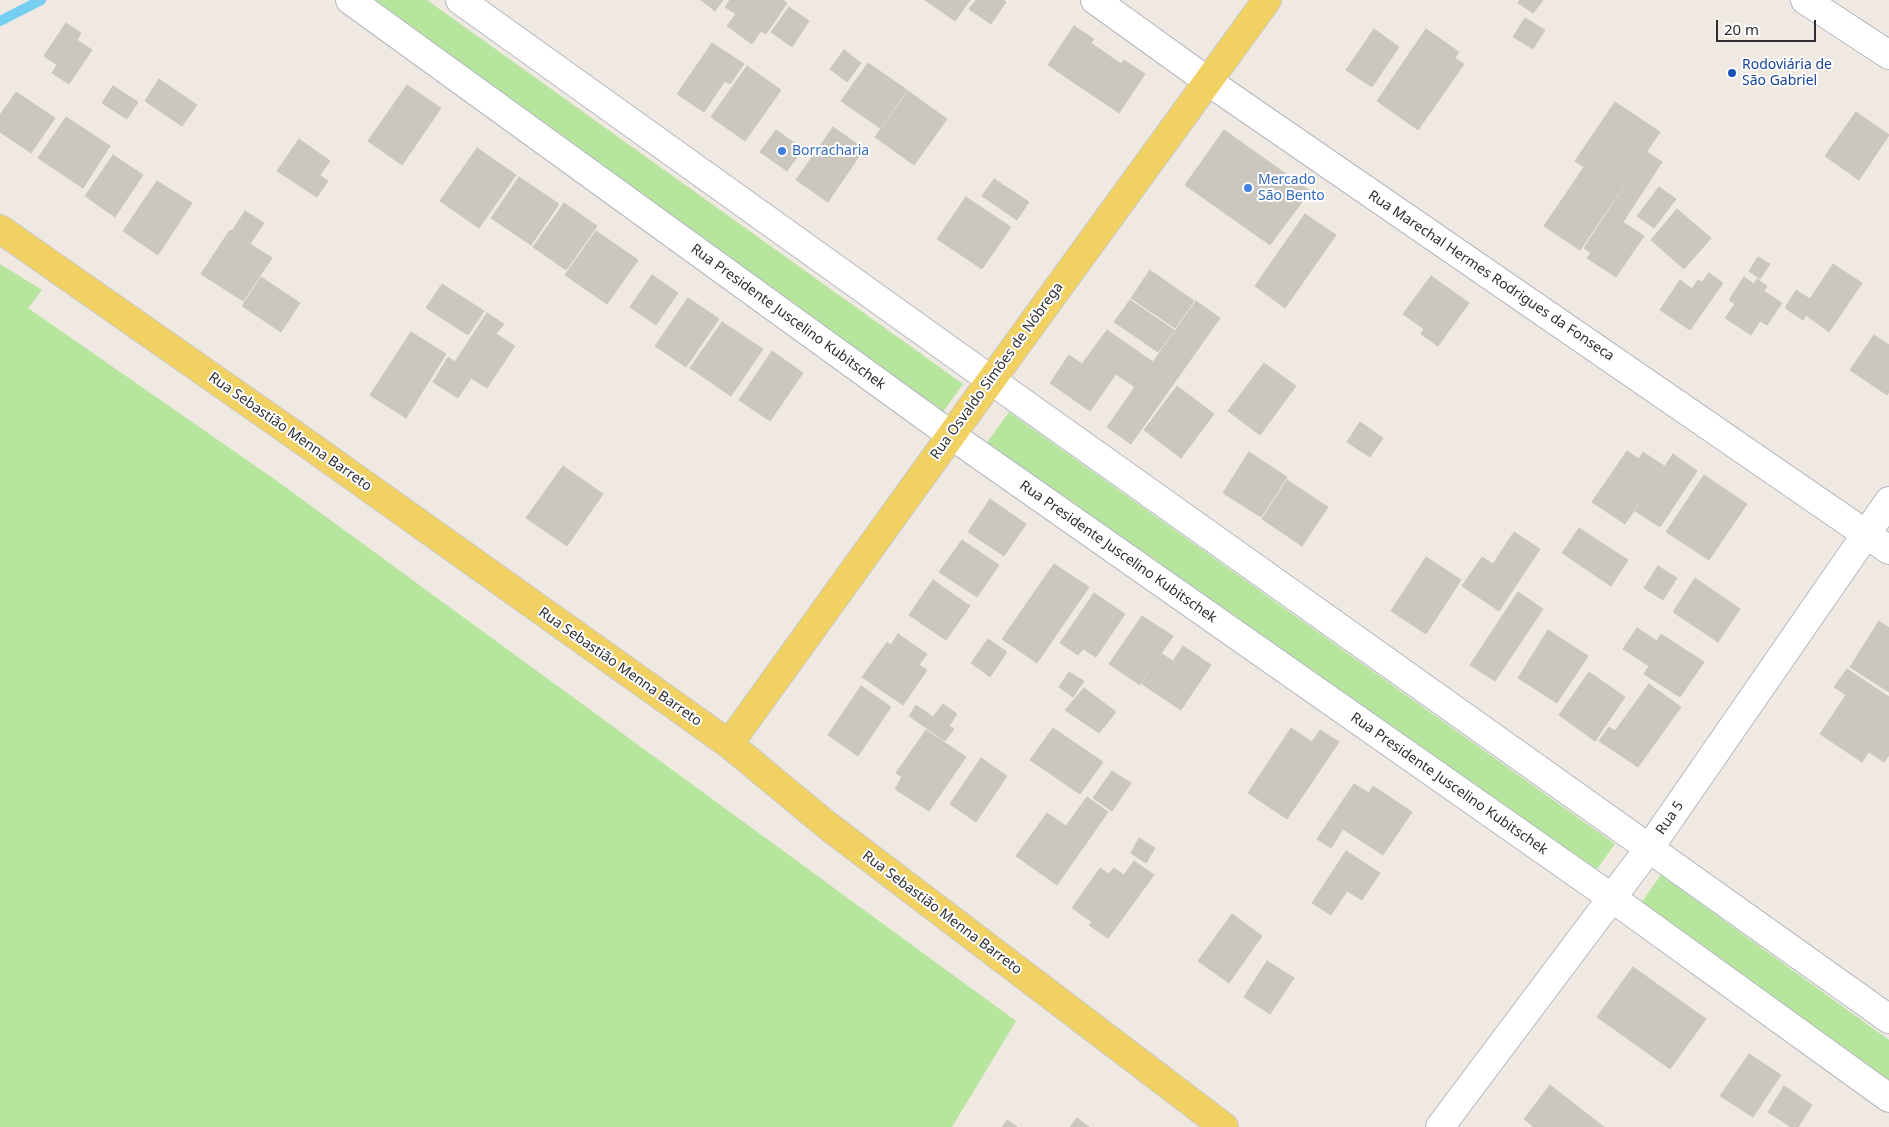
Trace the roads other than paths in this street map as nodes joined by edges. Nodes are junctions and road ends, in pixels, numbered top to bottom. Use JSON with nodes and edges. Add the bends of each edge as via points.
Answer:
{"nodes":[{"id":1,"x":350,"y":0,"type":"edge"},
{"id":2,"x":460,"y":0,"type":"edge"},
{"id":3,"x":1095,"y":0,"type":"edge"},
{"id":4,"x":1267,"y":0,"type":"edge"},
{"id":5,"x":1805,"y":0,"type":"edge"},
{"id":6,"x":1889,"y":55,"type":"edge"},
{"id":7,"x":1209,"y":82,"type":"junction"},
{"id":8,"x":0,"y":229,"type":"edge"},
{"id":9,"x":990,"y":380,"type":"junction"},
{"id":10,"x":951,"y":435,"type":"junction"},
{"id":11,"x":1889,"y":501,"type":"edge"},
{"id":12,"x":1867,"y":533,"type":"junction"},
{"id":13,"x":1889,"y":550,"type":"edge"},
{"id":14,"x":730,"y":744,"type":"junction"},
{"id":15,"x":1650,"y":847,"type":"junction"},
{"id":16,"x":1612,"y":898,"type":"junction"},
{"id":17,"x":1889,"y":1019,"type":"edge"},
{"id":18,"x":1889,"y":1098,"type":"edge"},
{"id":19,"x":1224,"y":1127,"type":"edge"},
{"id":20,"x":1440,"y":1127,"type":"edge"}],
"edges":[{"from":1,"to":10,"type":"street","name":"Rua Presidente Juscelino Kubitschek"},
{"from":2,"to":9,"type":"street"},
{"from":3,"to":7,"type":"street","name":"Rua Marechal Hermes Rodrigues da Fonseca"},
{"from":4,"to":7,"type":"main road","name":"Rua Osvaldo Simões de Nóbrega"},
{"from":5,"to":6,"type":"street"},
{"from":7,"to":9,"type":"main road","name":"Rua Osvaldo Simões de Nóbrega"},
{"from":7,"to":12,"type":"street","name":"Rua Marechal Hermes Rodrigues da Fonseca"},
{"from":8,"to":14,"type":"main road","name":"Rua Sebastião Menna Barreto"},
{"from":9,"to":10,"type":"main road","name":"Rua Osvaldo Simões de Nóbrega"},
{"from":9,"to":15,"type":"street"},
{"from":10,"to":14,"type":"main road","name":"Rua Osvaldo Simões de Nóbrega"},
{"from":10,"to":16,"type":"street","name":"Rua Presidente Juscelino Kubitschek"},
{"from":11,"to":12,"type":"street","name":"Rua 5"},
{"from":12,"to":13,"type":"street","name":"Rua Marechal Hermes Rodrigues da Fonseca"},
{"from":12,"to":15,"type":"street","name":"Rua 5"},
{"from":14,"to":19,"type":"main road","name":"Rua Sebastião Menna Barreto","via":[[836,832]]},
{"from":15,"to":16,"type":"street","name":"Rua 5"},
{"from":15,"to":17,"type":"street"},
{"from":16,"to":18,"type":"street","name":"Rua Presidente Juscelino Kubitschek"},
{"from":16,"to":20,"type":"street","name":"Rua 5"}]}
